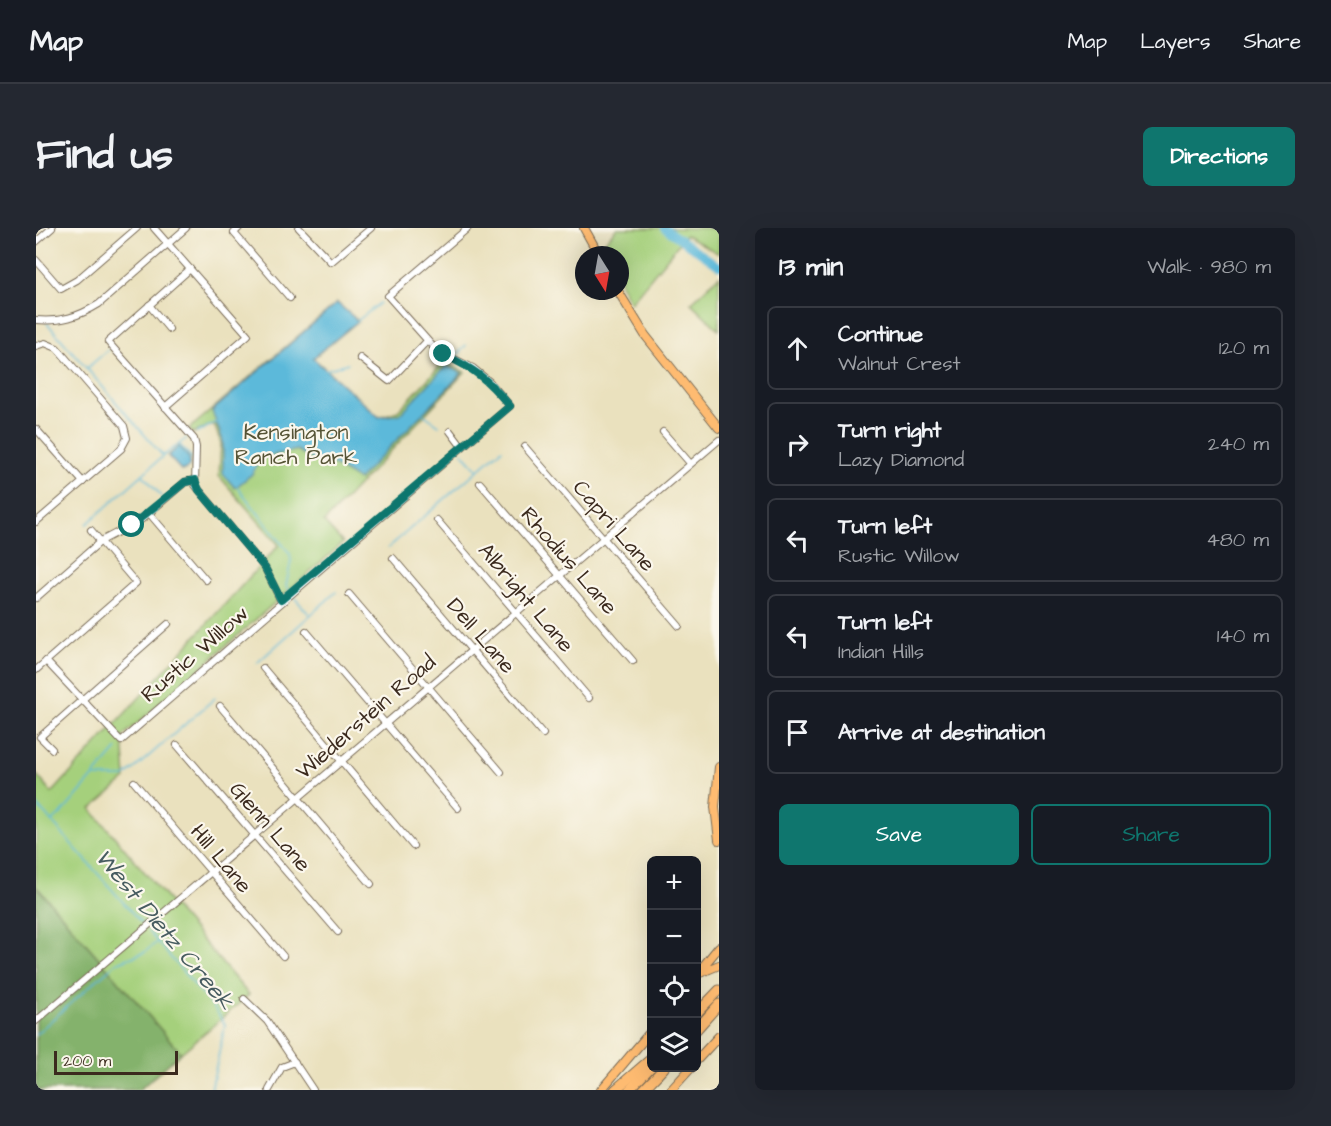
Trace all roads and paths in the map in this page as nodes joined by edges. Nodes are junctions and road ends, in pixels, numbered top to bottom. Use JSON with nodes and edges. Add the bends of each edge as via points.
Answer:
{"nodes":[{"id":1,"x":52,"y":228,"type":"edge"},
{"id":2,"x":137,"y":228,"type":"edge"},
{"id":3,"x":154,"y":228,"type":"edge"},
{"id":4,"x":186,"y":228,"type":"edge"},
{"id":5,"x":299,"y":228,"type":"edge"},
{"id":6,"x":371,"y":228,"type":"edge"},
{"id":7,"x":468,"y":228,"type":"edge"},
{"id":8,"x":584,"y":228,"type":"edge"},
{"id":9,"x":236,"y":230,"type":"edge"},
{"id":10,"x":36,"y":242,"type":"edge"},
{"id":11,"x":168,"y":244,"type":"junction"},
{"id":12,"x":594,"y":246,"type":"edge"},
{"id":13,"x":36,"y":260,"type":"edge"},
{"id":14,"x":190,"y":269,"type":"junction"},
{"id":15,"x":290,"y":298,"type":"dead end"},
{"id":16,"x":624,"y":300,"type":"edge"},
{"id":17,"x":149,"y":305,"type":"junction"},
{"id":18,"x":36,"y":320,"type":"edge"},
{"id":19,"x":169,"y":329,"type":"dead end"},
{"id":20,"x":427,"y":341,"type":"junction"},
{"id":21,"x":36,"y":346,"type":"edge"},
{"id":22,"x":360,"y":358,"type":"dead end"},
{"id":23,"x":165,"y":407,"type":"junction"},
{"id":24,"x":719,"y":428,"type":"edge"},
{"id":25,"x":36,"y":429,"type":"edge"},
{"id":26,"x":450,"y":431,"type":"dead end"},
{"id":27,"x":663,"y":432,"type":"dead end"},
{"id":28,"x":719,"y":440,"type":"edge"},
{"id":29,"x":462,"y":447,"type":"junction"},
{"id":30,"x":525,"y":447,"type":"dead end"},
{"id":31,"x":689,"y":462,"type":"junction"},
{"id":32,"x":195,"y":480,"type":"junction"},
{"id":33,"x":82,"y":482,"type":"junction"},
{"id":34,"x":480,"y":483,"type":"dead end"},
{"id":35,"x":36,"y":512,"type":"edge"},
{"id":36,"x":149,"y":513,"type":"junction"},
{"id":37,"x":39,"y":520,"type":"edge"},
{"id":38,"x":437,"y":520,"type":"dead end"},
{"id":39,"x":91,"y":530,"type":"dead end"},
{"id":40,"x":602,"y":537,"type":"junction"},
{"id":41,"x":101,"y":541,"type":"junction"},
{"id":42,"x":393,"y":558,"type":"dead end"},
{"id":43,"x":558,"y":574,"type":"junction"},
{"id":44,"x":206,"y":580,"type":"dead end"},
{"id":45,"x":350,"y":594,"type":"dead end"},
{"id":46,"x":36,"y":598,"type":"edge"},
{"id":47,"x":281,"y":600,"type":"junction"},
{"id":48,"x":515,"y":611,"type":"junction"},
{"id":49,"x":168,"y":624,"type":"dead end"},
{"id":50,"x":679,"y":626,"type":"dead end"},
{"id":51,"x":306,"y":631,"type":"dead end"},
{"id":52,"x":471,"y":650,"type":"junction"},
{"id":53,"x":46,"y":661,"type":"junction"},
{"id":54,"x":633,"y":661,"type":"dead end"},
{"id":55,"x":262,"y":668,"type":"dead end"},
{"id":56,"x":36,"y":670,"type":"edge"},
{"id":57,"x":428,"y":686,"type":"junction"},
{"id":58,"x":589,"y":698,"type":"dead end"},
{"id":59,"x":82,"y":701,"type":"junction"},
{"id":60,"x":220,"y":706,"type":"dead end"},
{"id":61,"x":384,"y":724,"type":"junction"},
{"id":62,"x":543,"y":734,"type":"dead end"},
{"id":63,"x":177,"y":745,"type":"dead end"},
{"id":64,"x":52,"y":749,"type":"dead end"},
{"id":65,"x":341,"y":760,"type":"junction"},
{"id":66,"x":719,"y":767,"type":"edge"},
{"id":67,"x":501,"y":772,"type":"dead end"},
{"id":68,"x":135,"y":782,"type":"dead end"},
{"id":69,"x":298,"y":797,"type":"junction"},
{"id":70,"x":458,"y":808,"type":"dead end"},
{"id":71,"x":254,"y":835,"type":"junction"},
{"id":72,"x":719,"y":840,"type":"edge"},
{"id":73,"x":413,"y":846,"type":"dead end"},
{"id":74,"x":211,"y":872,"type":"junction"},
{"id":75,"x":371,"y":884,"type":"dead end"},
{"id":76,"x":338,"y":932,"type":"dead end"},
{"id":77,"x":719,"y":947,"type":"edge"},
{"id":78,"x":283,"y":956,"type":"dead end"},
{"id":79,"x":719,"y":965,"type":"edge"},
{"id":80,"x":701,"y":969,"type":"edge"},
{"id":81,"x":701,"y":973,"type":"edge"},
{"id":82,"x":719,"y":990,"type":"edge"},
{"id":83,"x":244,"y":999,"type":"dead end"},
{"id":84,"x":719,"y":1004,"type":"edge"},
{"id":85,"x":701,"y":1009,"type":"edge"},
{"id":86,"x":36,"y":1021,"type":"edge"},
{"id":87,"x":701,"y":1024,"type":"edge"},
{"id":88,"x":647,"y":1035,"type":"edge"},
{"id":89,"x":719,"y":1036,"type":"edge"},
{"id":90,"x":701,"y":1056,"type":"edge"},
{"id":91,"x":295,"y":1062,"type":"junction"},
{"id":92,"x":647,"y":1062,"type":"edge"},
{"id":93,"x":647,"y":1070,"type":"edge"},
{"id":94,"x":660,"y":1072,"type":"edge"},
{"id":95,"x":687,"y":1072,"type":"edge"},
{"id":96,"x":269,"y":1090,"type":"edge"},
{"id":97,"x":313,"y":1090,"type":"edge"},
{"id":98,"x":602,"y":1090,"type":"edge"},
{"id":99,"x":615,"y":1090,"type":"edge"},
{"id":100,"x":629,"y":1090,"type":"edge"},
{"id":101,"x":643,"y":1090,"type":"edge"},
{"id":102,"x":670,"y":1090,"type":"edge"}],
"edges":[{"from":1,"to":10,"type":"street"},
{"from":2,"to":13,"type":"street","via":[[61,289]]},
{"from":3,"to":11,"type":"street"},
{"from":4,"to":11,"type":"street"},
{"from":5,"to":6,"type":"street","via":[[331,262]]},
{"from":7,"to":20,"type":"street","via":[[388,296]]},
{"from":8,"to":12,"type":"main road"},
{"from":9,"to":15,"type":"street"},
{"from":11,"to":14,"type":"street"},
{"from":11,"to":18,"type":"street","via":[[99,304],[72,318]]},
{"from":14,"to":17,"type":"street"},
{"from":14,"to":23,"type":"street","via":[[248,335]]},
{"from":16,"to":24,"type":"main road","via":[[645,335]]},
{"from":17,"to":19,"type":"street"},
{"from":17,"to":23,"type":"street","via":[[108,342]]},
{"from":20,"to":22,"type":"street","via":[[389,381]]},
{"from":20,"to":29,"type":"street","name":"Rustic Willow","via":[[443,354],[473,368],[510,406]]},
{"from":21,"to":33,"type":"street","via":[[45,343],[57,348],[124,426],[127,438],[121,449]]},
{"from":23,"to":32,"type":"street","via":[[195,443]]},
{"from":25,"to":33,"type":"street"},
{"from":26,"to":29,"type":"street"},
{"from":27,"to":31,"type":"street"},
{"from":28,"to":31,"type":"street","name":"Wiederstein Road"},
{"from":29,"to":47,"type":"street","name":"Rustic Willow"},
{"from":30,"to":40,"type":"street","name":"Capri Lane"},
{"from":31,"to":40,"type":"street","name":"Wiederstein Road"},
{"from":32,"to":36,"type":"street","via":[[185,482]]},
{"from":32,"to":47,"type":"street","via":[[199,490],[265,568]]},
{"from":33,"to":37,"type":"street"},
{"from":34,"to":43,"type":"street","name":"Rhodius Lane"},
{"from":35,"to":37,"type":"street"},
{"from":36,"to":41,"type":"street"},
{"from":36,"to":44,"type":"street"},
{"from":38,"to":48,"type":"street","name":"Albright Lane"},
{"from":39,"to":41,"type":"street"},
{"from":40,"to":43,"type":"street","name":"Wiederstein Road"},
{"from":40,"to":50,"type":"street","name":"Capri Lane"},
{"from":41,"to":46,"type":"street"},
{"from":41,"to":53,"type":"street","via":[[136,583]]},
{"from":42,"to":52,"type":"street","name":"Dell Lane"},
{"from":43,"to":48,"type":"street","name":"Wiederstein Road"},
{"from":43,"to":54,"type":"street","name":"Rhodius Lane"},
{"from":45,"to":57,"type":"street"},
{"from":47,"to":59,"type":"street","name":"Rustic Willow","via":[[121,741]]},
{"from":48,"to":52,"type":"street","name":"Wiederstein Road"},
{"from":48,"to":58,"type":"street","name":"Albright Lane"},
{"from":49,"to":59,"type":"street"},
{"from":51,"to":61,"type":"street"},
{"from":52,"to":57,"type":"street","name":"Wiederstein Road"},
{"from":52,"to":62,"type":"street","name":"Dell Lane"},
{"from":53,"to":56,"type":"street"},
{"from":53,"to":59,"type":"street"},
{"from":55,"to":65,"type":"street"},
{"from":57,"to":61,"type":"street","name":"Wiederstein Road"},
{"from":57,"to":67,"type":"street"},
{"from":59,"to":64,"type":"street","via":[[40,737]]},
{"from":60,"to":69,"type":"street"},
{"from":61,"to":65,"type":"street","name":"Wiederstein Road"},
{"from":61,"to":70,"type":"street"},
{"from":63,"to":71,"type":"street","name":"Glenn Lane"},
{"from":65,"to":69,"type":"street","name":"Wiederstein Road"},
{"from":65,"to":73,"type":"street"},
{"from":66,"to":72,"type":"main road","via":[[715,807]]},
{"from":68,"to":74,"type":"street","name":"Hill Lane"},
{"from":69,"to":71,"type":"street","name":"Wiederstein Road"},
{"from":69,"to":75,"type":"street"},
{"from":71,"to":74,"type":"street","name":"Wiederstein Road"},
{"from":71,"to":76,"type":"street","name":"Glenn Lane"},
{"from":74,"to":78,"type":"street","name":"Hill Lane"},
{"from":74,"to":86,"type":"street","name":"Wiederstein Road"},
{"from":77,"to":80,"type":"main road"},
{"from":79,"to":81,"type":"main road"},
{"from":82,"to":85,"type":"highway"},
{"from":83,"to":91,"type":"street","via":[[267,1022]]},
{"from":84,"to":87,"type":"highway"},
{"from":88,"to":98,"type":"main road"},
{"from":89,"to":90,"type":"main road"},
{"from":91,"to":96,"type":"street","via":[[282,1067]]},
{"from":91,"to":97,"type":"street"},
{"from":92,"to":99,"type":"highway"},
{"from":93,"to":100,"type":"highway"},
{"from":94,"to":101,"type":"highway"},
{"from":95,"to":102,"type":"main road"}]}
